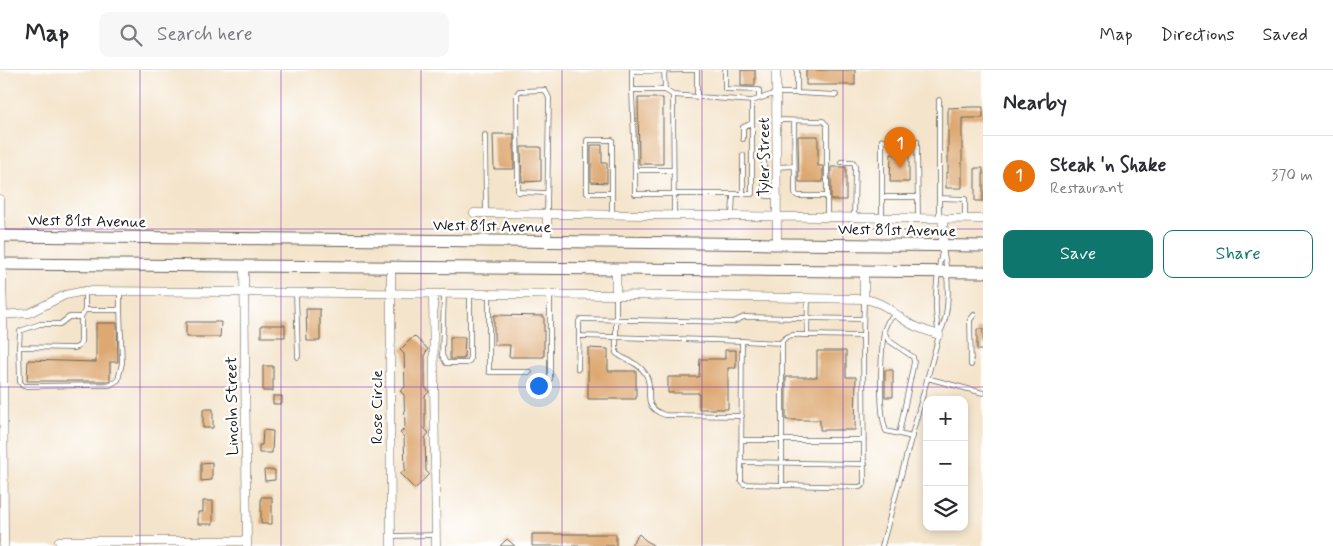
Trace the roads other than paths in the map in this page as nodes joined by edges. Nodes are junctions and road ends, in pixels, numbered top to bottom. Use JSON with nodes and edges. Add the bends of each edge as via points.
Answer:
{"nodes":[{"id":1,"x":664,"y":70,"type":"edge"},
{"id":2,"x":697,"y":70,"type":"edge"},
{"id":3,"x":725,"y":70,"type":"edge"},
{"id":4,"x":776,"y":70,"type":"edge"},
{"id":5,"x":797,"y":70,"type":"edge"},
{"id":6,"x":632,"y":71,"type":"edge"},
{"id":7,"x":632,"y":90,"type":"junction"},
{"id":8,"x":664,"y":90,"type":"junction"},
{"id":9,"x":777,"y":93,"type":"junction"},
{"id":10,"x":797,"y":93,"type":"junction"},
{"id":11,"x":673,"y":95,"type":"junction"},
{"id":12,"x":836,"y":95,"type":"dead end"},
{"id":13,"x":697,"y":97,"type":"junction"},
{"id":14,"x":759,"y":98,"type":"junction"},
{"id":15,"x":752,"y":100,"type":"junction"},
{"id":16,"x":939,"y":100,"type":"dead end"},
{"id":17,"x":777,"y":120,"type":"junction"},
{"id":18,"x":794,"y":121,"type":"junction"},
{"id":19,"x":752,"y":123,"type":"junction"},
{"id":20,"x":485,"y":136,"type":"dead end"},
{"id":21,"x":743,"y":139,"type":"dead end"},
{"id":22,"x":743,"y":155,"type":"dead end"},
{"id":23,"x":764,"y":161,"type":"dead end"},
{"id":24,"x":841,"y":162,"type":"dead end"},
{"id":25,"x":794,"y":166,"type":"junction"},
{"id":26,"x":777,"y":167,"type":"junction"},
{"id":27,"x":635,"y":170,"type":"junction"},
{"id":28,"x":674,"y":170,"type":"junction"},
{"id":29,"x":547,"y":193,"type":"junction"},
{"id":30,"x":612,"y":193,"type":"junction"},
{"id":31,"x":674,"y":194,"type":"junction"},
{"id":32,"x":733,"y":194,"type":"junction"},
{"id":33,"x":742,"y":194,"type":"junction"},
{"id":34,"x":777,"y":196,"type":"junction"},
{"id":35,"x":827,"y":196,"type":"junction"},
{"id":36,"x":882,"y":197,"type":"junction"},
{"id":37,"x":918,"y":197,"type":"junction"},
{"id":38,"x":939,"y":198,"type":"junction"},
{"id":39,"x":0,"y":199,"type":"edge"},
{"id":40,"x":474,"y":213,"type":"dead end"},
{"id":41,"x":486,"y":214,"type":"junction"},
{"id":42,"x":547,"y":214,"type":"junction"},
{"id":43,"x":612,"y":215,"type":"junction"},
{"id":44,"x":674,"y":216,"type":"junction"},
{"id":45,"x":732,"y":216,"type":"junction"},
{"id":46,"x":778,"y":216,"type":"junction"},
{"id":47,"x":827,"y":217,"type":"junction"},
{"id":48,"x":854,"y":217,"type":"junction"},
{"id":49,"x":882,"y":218,"type":"junction"},
{"id":50,"x":918,"y":218,"type":"junction"},
{"id":51,"x":941,"y":218,"type":"junction"},
{"id":52,"x":965,"y":218,"type":"junction"},
{"id":53,"x":983,"y":218,"type":"edge"},
{"id":54,"x":0,"y":236,"type":"edge"},
{"id":55,"x":547,"y":241,"type":"junction"},
{"id":56,"x":777,"y":244,"type":"junction"},
{"id":57,"x":943,"y":246,"type":"junction"},
{"id":58,"x":983,"y":246,"type":"edge"},
{"id":59,"x":1,"y":264,"type":"edge"},
{"id":60,"x":244,"y":266,"type":"junction"},
{"id":61,"x":391,"y":267,"type":"junction"},
{"id":62,"x":616,"y":269,"type":"junction"},
{"id":63,"x":864,"y":271,"type":"junction"},
{"id":64,"x":942,"y":272,"type":"junction"},
{"id":65,"x":983,"y":272,"type":"edge"},
{"id":66,"x":85,"y":291,"type":"junction"},
{"id":67,"x":120,"y":291,"type":"junction"},
{"id":68,"x":244,"y":292,"type":"junction"},
{"id":69,"x":296,"y":293,"type":"junction"},
{"id":70,"x":391,"y":293,"type":"junction"},
{"id":71,"x":433,"y":294,"type":"junction"},
{"id":72,"x":444,"y":294,"type":"junction"},
{"id":73,"x":470,"y":294,"type":"junction"},
{"id":74,"x":488,"y":294,"type":"junction"},
{"id":75,"x":550,"y":295,"type":"junction"},
{"id":76,"x":616,"y":295,"type":"junction"},
{"id":77,"x":808,"y":298,"type":"junction"},
{"id":78,"x":864,"y":299,"type":"junction"},
{"id":79,"x":120,"y":308,"type":"junction"},
{"id":80,"x":85,"y":310,"type":"junction"},
{"id":81,"x":896,"y":314,"type":"junction"},
{"id":82,"x":2,"y":315,"type":"edge"},
{"id":83,"x":974,"y":315,"type":"dead end"},
{"id":84,"x":81,"y":317,"type":"junction"},
{"id":85,"x":807,"y":318,"type":"junction"},
{"id":86,"x":616,"y":319,"type":"junction"},
{"id":87,"x":863,"y":319,"type":"junction"},
{"id":88,"x":884,"y":330,"type":"junction"},
{"id":89,"x":579,"y":334,"type":"junction"},
{"id":90,"x":807,"y":335,"type":"junction"},
{"id":91,"x":939,"y":335,"type":"junction"},
{"id":92,"x":863,"y":336,"type":"junction"},
{"id":93,"x":616,"y":337,"type":"junction"},
{"id":94,"x":742,"y":341,"type":"junction"},
{"id":95,"x":782,"y":341,"type":"junction"},
{"id":96,"x":19,"y":347,"type":"junction"},
{"id":97,"x":298,"y":357,"type":"dead end"},
{"id":98,"x":971,"y":365,"type":"dead end"},
{"id":99,"x":578,"y":369,"type":"dead end"},
{"id":100,"x":530,"y":372,"type":"dead end"},
{"id":101,"x":927,"y":378,"type":"junction"},
{"id":102,"x":550,"y":379,"type":"dead end"},
{"id":103,"x":983,"y":393,"type":"edge"},
{"id":104,"x":742,"y":416,"type":"junction"},
{"id":105,"x":2,"y":424,"type":"edge"},
{"id":106,"x":899,"y":434,"type":"junction"},
{"id":107,"x":912,"y":437,"type":"junction"},
{"id":108,"x":741,"y":440,"type":"junction"},
{"id":109,"x":782,"y":440,"type":"junction"},
{"id":110,"x":864,"y":440,"type":"junction"},
{"id":111,"x":741,"y":462,"type":"junction"},
{"id":112,"x":782,"y":462,"type":"junction"},
{"id":113,"x":864,"y":464,"type":"junction"},
{"id":114,"x":2,"y":484,"type":"edge"},
{"id":115,"x":782,"y":485,"type":"junction"},
{"id":116,"x":391,"y":536,"type":"junction"},
{"id":117,"x":436,"y":536,"type":"junction"},
{"id":118,"x":59,"y":541,"type":"dead end"},
{"id":119,"x":246,"y":543,"type":"edge"},
{"id":120,"x":4,"y":546,"type":"edge"},
{"id":121,"x":391,"y":546,"type":"edge"},
{"id":122,"x":436,"y":546,"type":"edge"},
{"id":123,"x":882,"y":546,"type":"edge"}],
"edges":[{"from":1,"to":2,"type":"lane"},
{"from":1,"to":6,"type":"lane"},
{"from":1,"to":8,"type":"lane"},
{"from":2,"to":13,"type":"lane"},
{"from":3,"to":14,"type":"lane","via":[[725,89],[759,90]]},
{"from":4,"to":9,"type":"street","name":"Tyler Street"},
{"from":5,"to":10,"type":"lane"},
{"from":6,"to":7,"type":"lane"},
{"from":7,"to":8,"type":"lane"},
{"from":7,"to":27,"type":"lane"},
{"from":8,"to":11,"type":"lane"},
{"from":9,"to":10,"type":"lane"},
{"from":9,"to":14,"type":"lane"},
{"from":9,"to":17,"type":"street","name":"Tyler Street"},
{"from":10,"to":12,"type":"lane"},
{"from":11,"to":13,"type":"lane"},
{"from":11,"to":28,"type":"lane"},
{"from":13,"to":15,"type":"lane"},
{"from":14,"to":15,"type":"lane"},
{"from":15,"to":19,"type":"lane"},
{"from":16,"to":38,"type":"lane"},
{"from":17,"to":18,"type":"lane"},
{"from":17,"to":26,"type":"street","name":"Tyler Street"},
{"from":18,"to":25,"type":"lane"},
{"from":18,"to":35,"type":"lane","via":[[823,121],[827,125]]},
{"from":19,"to":21,"type":"lane","via":[[743,127]]},
{"from":19,"to":33,"type":"lane","via":[[752,194]]},
{"from":20,"to":41,"type":"lane"},
{"from":22,"to":33,"type":"lane"},
{"from":23,"to":34,"type":"lane","via":[[764,194]]},
{"from":24,"to":48,"type":"lane","via":[[854,164]]},
{"from":25,"to":26,"type":"lane"},
{"from":25,"to":35,"type":"lane","via":[[795,194]]},
{"from":26,"to":34,"type":"street","name":"Tyler Street"},
{"from":27,"to":28,"type":"lane"},
{"from":27,"to":31,"type":"lane","via":[[636,194]]},
{"from":28,"to":31,"type":"lane"},
{"from":29,"to":29,"type":"lane","via":[[518,192],[519,91],[545,90],[548,94]]},
{"from":29,"to":42,"type":"lane"},
{"from":30,"to":30,"type":"lane","via":[[612,140],[587,140],[587,193]]},
{"from":30,"to":43,"type":"lane"},
{"from":31,"to":32,"type":"lane"},
{"from":31,"to":44,"type":"lane"},
{"from":32,"to":33,"type":"lane"},
{"from":32,"to":45,"type":"lane"},
{"from":34,"to":46,"type":"street","name":"Tyler Street"},
{"from":35,"to":47,"type":"lane"},
{"from":36,"to":37,"type":"lane"},
{"from":36,"to":37,"type":"lane","via":[[882,140],[917,141]]},
{"from":36,"to":49,"type":"lane"},
{"from":37,"to":50,"type":"lane"},
{"from":38,"to":51,"type":"lane"},
{"from":38,"to":52,"type":"lane","via":[[964,198]]},
{"from":39,"to":54,"type":"street"},
{"from":40,"to":41,"type":"street"},
{"from":41,"to":42,"type":"street"},
{"from":42,"to":43,"type":"street"},
{"from":42,"to":55,"type":"street"},
{"from":43,"to":44,"type":"street"},
{"from":44,"to":45,"type":"street"},
{"from":45,"to":46,"type":"street"},
{"from":46,"to":47,"type":"street"},
{"from":46,"to":56,"type":"street","name":"Tyler Street"},
{"from":47,"to":48,"type":"street"},
{"from":48,"to":49,"type":"street"},
{"from":49,"to":50,"type":"street"},
{"from":50,"to":51,"type":"street"},
{"from":51,"to":52,"type":"street"},
{"from":51,"to":57,"type":"street"},
{"from":52,"to":53,"type":"street"},
{"from":54,"to":55,"type":"main road","name":"West 81st Avenue"},
{"from":54,"to":59,"type":"street"},
{"from":55,"to":56,"type":"main road","name":"West 81st Avenue"},
{"from":56,"to":57,"type":"main road","name":"West 81st Avenue"},
{"from":57,"to":58,"type":"main road","name":"West 81st Avenue"},
{"from":57,"to":64,"type":"lane"},
{"from":57,"to":64,"type":"lane"},
{"from":59,"to":60,"type":"main road"},
{"from":59,"to":82,"type":"street"},
{"from":60,"to":61,"type":"main road"},
{"from":60,"to":68,"type":"street","name":"Lincoln Street"},
{"from":61,"to":62,"type":"main road"},
{"from":61,"to":70,"type":"street","name":"Rose Circle"},
{"from":62,"to":63,"type":"main road"},
{"from":62,"to":76,"type":"street"},
{"from":63,"to":64,"type":"main road"},
{"from":63,"to":78,"type":"street"},
{"from":64,"to":65,"type":"main road"},
{"from":64,"to":91,"type":"lane","via":[[936,323]]},
{"from":64,"to":91,"type":"lane","via":[[946,316]]},
{"from":66,"to":67,"type":"street"},
{"from":66,"to":80,"type":"lane"},
{"from":66,"to":82,"type":"street","via":[[65,295],[29,313]]},
{"from":67,"to":68,"type":"street"},
{"from":67,"to":79,"type":"lane"},
{"from":68,"to":69,"type":"street"},
{"from":68,"to":119,"type":"street","name":"Lincoln Street"},
{"from":69,"to":70,"type":"street"},
{"from":69,"to":97,"type":"lane"},
{"from":70,"to":71,"type":"street"},
{"from":70,"to":116,"type":"street","name":"Rose Circle"},
{"from":71,"to":72,"type":"street"},
{"from":71,"to":117,"type":"street"},
{"from":72,"to":73,"type":"street"},
{"from":72,"to":73,"type":"lane","via":[[442,355],[446,363],[467,363],[470,360]]},
{"from":73,"to":74,"type":"street"},
{"from":74,"to":75,"type":"street"},
{"from":74,"to":100,"type":"lane","via":[[489,372]]},
{"from":75,"to":76,"type":"street"},
{"from":75,"to":102,"type":"lane"},
{"from":76,"to":77,"type":"street"},
{"from":76,"to":86,"type":"lane"},
{"from":77,"to":78,"type":"street"},
{"from":77,"to":85,"type":"lane"},
{"from":78,"to":81,"type":"street","via":[[883,304]]},
{"from":78,"to":87,"type":"lane"},
{"from":79,"to":80,"type":"lane"},
{"from":79,"to":96,"type":"lane","via":[[122,363],[118,380],[110,385],[23,386],[20,382]]},
{"from":80,"to":84,"type":"lane"},
{"from":81,"to":88,"type":"lane"},
{"from":81,"to":91,"type":"street","via":[[915,327]]},
{"from":82,"to":105,"type":"street"},
{"from":83,"to":98,"type":"lane","via":[[970,320]]},
{"from":84,"to":96,"type":"lane","via":[[69,317],[60,324],[40,324],[20,331]]},
{"from":84,"to":96,"type":"lane","via":[[81,342],[75,348]]},
{"from":85,"to":86,"type":"lane","via":[[744,317],[733,322]]},
{"from":85,"to":87,"type":"lane"},
{"from":85,"to":90,"type":"lane"},
{"from":86,"to":89,"type":"lane","via":[[581,319]]},
{"from":86,"to":93,"type":"lane"},
{"from":87,"to":92,"type":"lane"},
{"from":88,"to":106,"type":"lane","via":[[884,426],[886,431]]},
{"from":88,"to":106,"type":"lane","via":[[888,340],[914,362]]},
{"from":89,"to":93,"type":"lane"},
{"from":89,"to":99,"type":"lane"},
{"from":90,"to":92,"type":"lane"},
{"from":90,"to":95,"type":"lane","via":[[791,335]]},
{"from":91,"to":101,"type":"lane"},
{"from":92,"to":110,"type":"lane"},
{"from":93,"to":94,"type":"lane"},
{"from":93,"to":104,"type":"lane","via":[[616,353],[634,361],[645,373],[648,402],[658,413]]},
{"from":94,"to":95,"type":"lane"},
{"from":94,"to":104,"type":"lane"},
{"from":95,"to":109,"type":"lane"},
{"from":101,"to":103,"type":"lane"},
{"from":101,"to":107,"type":"lane"},
{"from":104,"to":108,"type":"lane"},
{"from":105,"to":114,"type":"street"},
{"from":106,"to":107,"type":"lane"},
{"from":107,"to":123,"type":"lane"},
{"from":108,"to":109,"type":"lane"},
{"from":108,"to":111,"type":"lane"},
{"from":109,"to":110,"type":"lane"},
{"from":109,"to":112,"type":"lane"},
{"from":110,"to":113,"type":"lane"},
{"from":111,"to":112,"type":"lane"},
{"from":111,"to":115,"type":"lane","via":[[741,481],[744,484]]},
{"from":112,"to":113,"type":"lane"},
{"from":112,"to":115,"type":"lane"},
{"from":113,"to":115,"type":"lane","via":[[864,484],[860,487]]},
{"from":114,"to":120,"type":"street"},
{"from":116,"to":117,"type":"lane"},
{"from":116,"to":121,"type":"street","name":"Rose Circle"},
{"from":117,"to":122,"type":"street"},
{"from":118,"to":119,"type":"street"}]}
